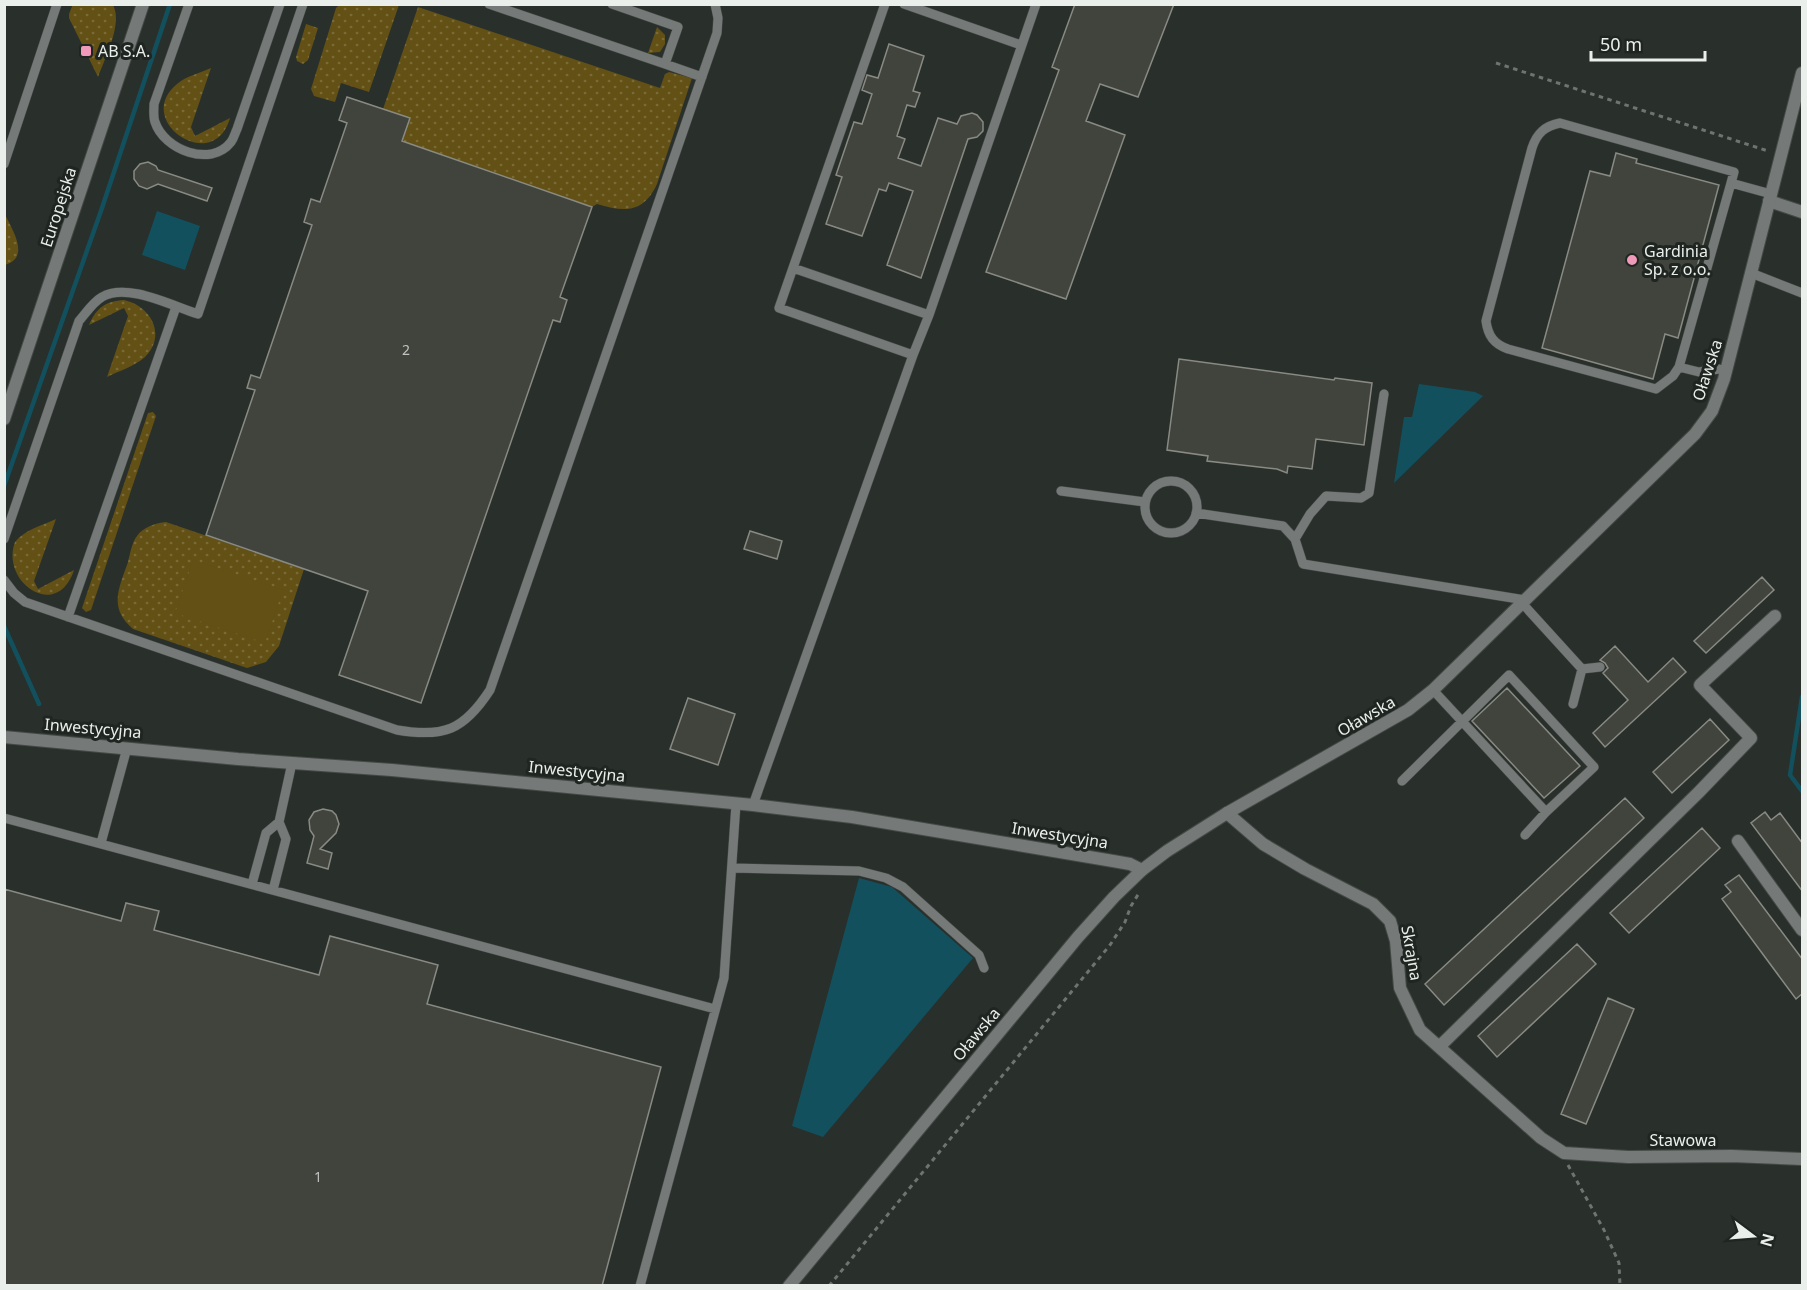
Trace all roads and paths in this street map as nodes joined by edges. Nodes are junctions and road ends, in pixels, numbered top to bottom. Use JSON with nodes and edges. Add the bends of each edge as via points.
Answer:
{"nodes":[{"id":1,"x":57,"y":4,"type":"edge"},
{"id":2,"x":143,"y":4,"type":"edge"},
{"id":3,"x":189,"y":4,"type":"edge"},
{"id":4,"x":280,"y":4,"type":"edge"},
{"id":5,"x":303,"y":4,"type":"edge"},
{"id":6,"x":489,"y":4,"type":"edge"},
{"id":7,"x":612,"y":4,"type":"edge"},
{"id":8,"x":715,"y":4,"type":"edge"},
{"id":9,"x":885,"y":4,"type":"edge"},
{"id":10,"x":904,"y":4,"type":"edge"},
{"id":11,"x":1036,"y":4,"type":"edge"},
{"id":12,"x":35,"y":31,"type":"dead end"},
{"id":13,"x":47,"y":35,"type":"junction"},
{"id":14,"x":1021,"y":45,"type":"junction"},
{"id":15,"x":1496,"y":63,"type":"dead end"},
{"id":16,"x":665,"y":64,"type":"junction"},
{"id":17,"x":23,"y":68,"type":"dead end"},
{"id":18,"x":35,"y":71,"type":"junction"},
{"id":19,"x":1803,"y":73,"type":"edge"},
{"id":20,"x":702,"y":77,"type":"junction"},
{"id":21,"x":12,"y":102,"type":"dead end"},
{"id":22,"x":24,"y":106,"type":"junction"},
{"id":23,"x":8,"y":139,"type":"edge"},
{"id":24,"x":1781,"y":155,"type":"junction"},
{"id":25,"x":4,"y":164,"type":"edge"},
{"id":26,"x":1731,"y":183,"type":"junction"},
{"id":27,"x":1770,"y":197,"type":"junction"},
{"id":28,"x":1803,"y":212,"type":"edge"},
{"id":29,"x":793,"y":268,"type":"junction"},
{"id":30,"x":1751,"y":273,"type":"junction"},
{"id":31,"x":1803,"y":293,"type":"edge"},
{"id":32,"x":176,"y":307,"type":"junction"},
{"id":33,"x":929,"y":315,"type":"junction"},
{"id":34,"x":913,"y":355,"type":"junction"},
{"id":35,"x":1679,"y":367,"type":"junction"},
{"id":36,"x":1726,"y":371,"type":"junction"},
{"id":37,"x":1384,"y":394,"type":"dead end"},
{"id":38,"x":4,"y":419,"type":"edge"},
{"id":39,"x":1061,"y":491,"type":"dead end"},
{"id":40,"x":1145,"y":502,"type":"junction"},
{"id":41,"x":1196,"y":513,"type":"junction"},
{"id":42,"x":1295,"y":538,"type":"junction"},
{"id":43,"x":4,"y":539,"type":"edge"},
{"id":44,"x":4,"y":580,"type":"edge"},
{"id":45,"x":1524,"y":602,"type":"junction"},
{"id":46,"x":1775,"y":616,"type":"dead end"},
{"id":47,"x":68,"y":617,"type":"junction"},
{"id":48,"x":1599,"y":667,"type":"dead end"},
{"id":49,"x":1582,"y":669,"type":"junction"},
{"id":50,"x":1434,"y":690,"type":"junction"},
{"id":51,"x":1573,"y":704,"type":"dead end"},
{"id":52,"x":1461,"y":720,"type":"junction"},
{"id":53,"x":4,"y":737,"type":"edge"},
{"id":54,"x":127,"y":748,"type":"junction"},
{"id":55,"x":292,"y":763,"type":"junction"},
{"id":56,"x":1402,"y":781,"type":"dead end"},
{"id":57,"x":736,"y":804,"type":"junction"},
{"id":58,"x":753,"y":806,"type":"junction"},
{"id":59,"x":1546,"y":812,"type":"junction"},
{"id":60,"x":1227,"y":813,"type":"junction"},
{"id":61,"x":4,"y":818,"type":"edge"},
{"id":62,"x":279,"y":822,"type":"junction"},
{"id":63,"x":1525,"y":835,"type":"dead end"},
{"id":64,"x":1738,"y":841,"type":"dead end"},
{"id":65,"x":101,"y":843,"type":"junction"},
{"id":66,"x":732,"y":868,"type":"junction"},
{"id":67,"x":1142,"y":870,"type":"junction"},
{"id":68,"x":252,"y":884,"type":"junction"},
{"id":69,"x":273,"y":890,"type":"junction"},
{"id":70,"x":1139,"y":892,"type":"dead end"},
{"id":71,"x":1803,"y":930,"type":"edge"},
{"id":72,"x":984,"y":968,"type":"dead end"},
{"id":73,"x":716,"y":1009,"type":"junction"},
{"id":74,"x":1439,"y":1047,"type":"junction"},
{"id":75,"x":1564,"y":1153,"type":"junction"},
{"id":76,"x":1803,"y":1159,"type":"edge"},
{"id":77,"x":640,"y":1286,"type":"edge"},
{"id":78,"x":789,"y":1286,"type":"edge"},
{"id":79,"x":829,"y":1286,"type":"edge"},
{"id":80,"x":1620,"y":1286,"type":"edge"}],
"edges":[{"from":1,"to":13,"type":"lane","via":[[57,19]]},
{"from":2,"to":38,"type":"street","name":"Europejska"},
{"from":3,"to":4,"type":"lane","via":[[154,104],[154,120],[171,145],[201,154],[231,143]]},
{"from":5,"to":32,"type":"lane","via":[[198,314]]},
{"from":6,"to":16,"type":"lane"},
{"from":7,"to":16,"type":"lane","via":[[678,27]]},
{"from":8,"to":20,"type":"lane","via":[[717,33]]},
{"from":9,"to":29,"type":"lane"},
{"from":10,"to":14,"type":"lane"},
{"from":11,"to":14,"type":"lane"},
{"from":12,"to":13,"type":"lane"},
{"from":13,"to":18,"type":"lane"},
{"from":14,"to":33,"type":"lane"},
{"from":15,"to":24,"type":"path"},
{"from":16,"to":20,"type":"lane"},
{"from":17,"to":18,"type":"lane"},
{"from":18,"to":22,"type":"lane"},
{"from":19,"to":24,"type":"street","name":"Oławska"},
{"from":20,"to":47,"type":"lane","via":[[490,690],[478,709],[462,723],[441,732],[396,730]]},
{"from":21,"to":22,"type":"lane"},
{"from":22,"to":23,"type":"lane"},
{"from":23,"to":25,"type":"lane"},
{"from":24,"to":27,"type":"street","name":"Oławska"},
{"from":26,"to":27,"type":"lane"},
{"from":26,"to":35,"type":"lane"},
{"from":26,"to":35,"type":"lane","via":[[1734,172],[1560,123],[1542,130],[1533,148],[1486,321],[1492,339],[1508,349],[1656,389]]},
{"from":27,"to":28,"type":"street"},
{"from":27,"to":30,"type":"street","name":"Oławska"},
{"from":29,"to":33,"type":"lane"},
{"from":29,"to":34,"type":"lane","via":[[779,309]]},
{"from":30,"to":31,"type":"lane"},
{"from":30,"to":36,"type":"street","name":"Oławska"},
{"from":32,"to":43,"type":"lane","via":[[134,292],[118,292],[101,297],[84,315]]},
{"from":32,"to":47,"type":"lane"},
{"from":33,"to":34,"type":"lane"},
{"from":34,"to":58,"type":"lane"},
{"from":35,"to":36,"type":"lane","via":[[1700,372]]},
{"from":36,"to":45,"type":"street","name":"Oławska","via":[[1712,411],[1695,434]]},
{"from":37,"to":42,"type":"lane","via":[[1369,493],[1361,498],[1326,496]]},
{"from":39,"to":40,"type":"lane"},
{"from":40,"to":41,"type":"lane","via":[[1153,527],[1169,533],[1186,528]]},
{"from":40,"to":41,"type":"lane","via":[[1160,483],[1176,482],[1191,490]]},
{"from":41,"to":42,"type":"lane","via":[[1283,526]]},
{"from":42,"to":45,"type":"lane","via":[[1303,564]]},
{"from":44,"to":47,"type":"lane","via":[[25,602]]},
{"from":45,"to":49,"type":"lane"},
{"from":45,"to":50,"type":"street","name":"Oławska"},
{"from":46,"to":74,"type":"street","via":[[1700,685],[1751,738]]},
{"from":48,"to":49,"type":"lane"},
{"from":49,"to":51,"type":"lane"},
{"from":50,"to":52,"type":"lane"},
{"from":50,"to":60,"type":"street","name":"Oławska","via":[[1408,710]]},
{"from":52,"to":56,"type":"lane"},
{"from":52,"to":59,"type":"lane"},
{"from":52,"to":59,"type":"lane","via":[[1509,675],[1586,758],[1594,767]]},
{"from":53,"to":54,"type":"street","name":"Inwestycyjna"},
{"from":54,"to":55,"type":"street","name":"Inwestycyjna"},
{"from":54,"to":65,"type":"lane"},
{"from":55,"to":57,"type":"street","name":"Inwestycyjna"},
{"from":55,"to":62,"type":"lane"},
{"from":57,"to":58,"type":"street","name":"Inwestycyjna"},
{"from":57,"to":66,"type":"lane"},
{"from":58,"to":67,"type":"street","name":"Inwestycyjna","via":[[852,817],[1130,864]]},
{"from":59,"to":63,"type":"lane"},
{"from":60,"to":67,"type":"street","name":"Oławska"},
{"from":60,"to":74,"type":"street","name":"Skrajna","via":[[1263,844],[1373,904],[1390,921],[1400,988],[1420,1030]]},
{"from":61,"to":65,"type":"lane"},
{"from":62,"to":68,"type":"lane","via":[[266,833]]},
{"from":62,"to":69,"type":"lane","via":[[286,839]]},
{"from":64,"to":71,"type":"street"},
{"from":65,"to":68,"type":"lane"},
{"from":66,"to":72,"type":"lane","via":[[859,871],[886,878],[903,887],[979,955]]},
{"from":66,"to":73,"type":"lane","via":[[724,978]]},
{"from":67,"to":78,"type":"street","name":"Oławska","via":[[1078,938]]},
{"from":68,"to":69,"type":"lane"},
{"from":69,"to":73,"type":"lane"},
{"from":70,"to":79,"type":"path","via":[[1110,945]]},
{"from":73,"to":77,"type":"lane"},
{"from":74,"to":75,"type":"street","name":"Skrajna","via":[[1541,1138]]},
{"from":75,"to":76,"type":"street","name":"Stawowa"},
{"from":75,"to":80,"type":"path","via":[[1618,1263]]}]}
